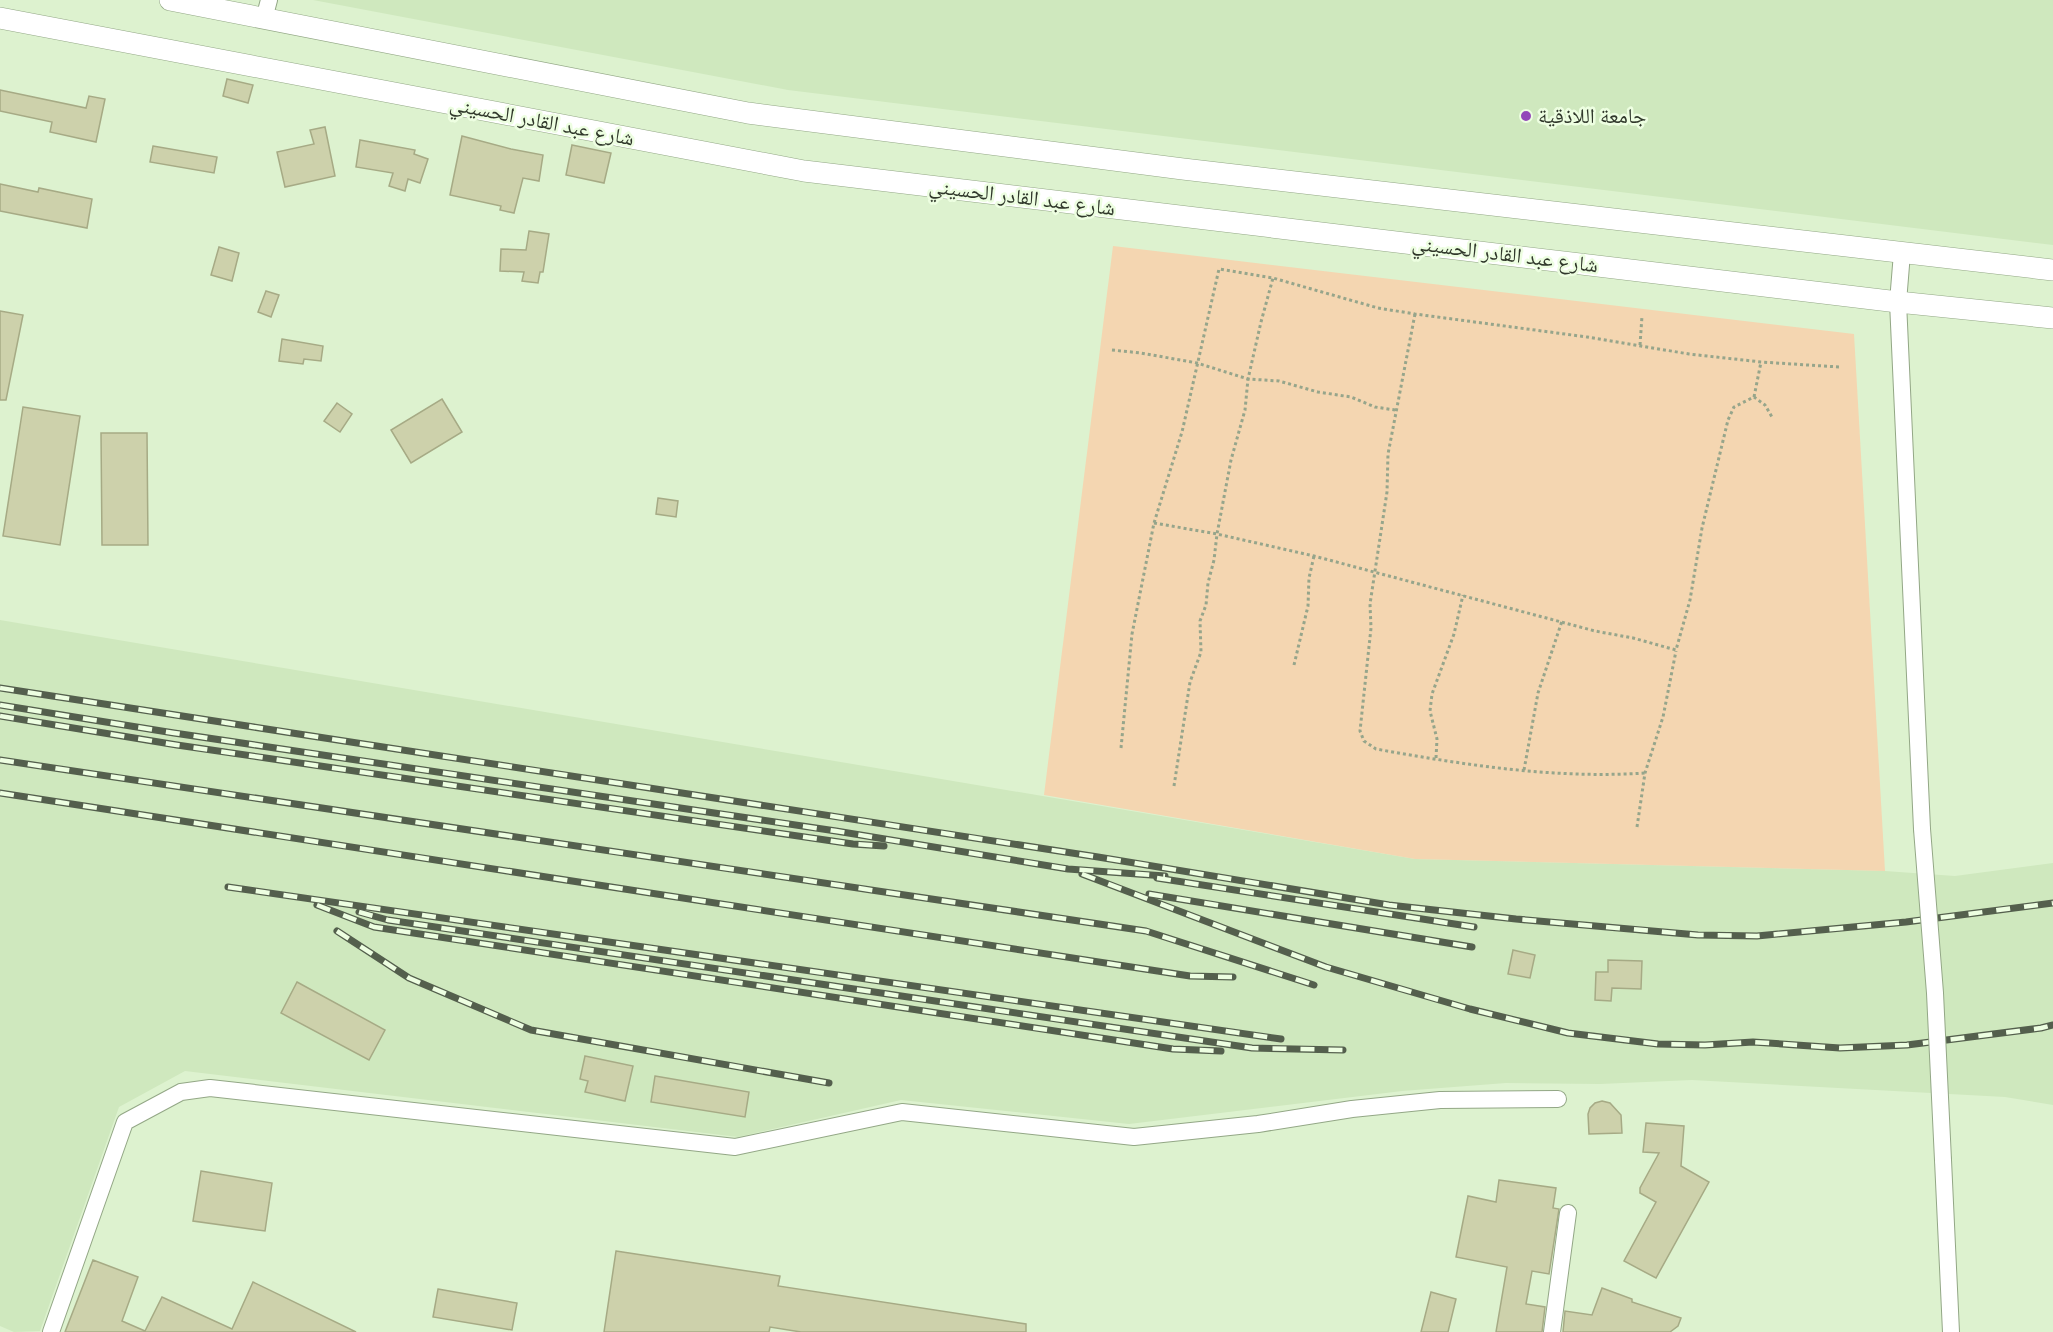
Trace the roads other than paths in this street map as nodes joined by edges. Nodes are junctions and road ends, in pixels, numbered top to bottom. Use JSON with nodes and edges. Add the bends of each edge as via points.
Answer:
{"nodes":[{"id":1,"x":170,"y":0,"type":"edge"},
{"id":2,"x":218,"y":4,"type":"edge"},
{"id":3,"x":267,"y":10,"type":"edge"},
{"id":4,"x":0,"y":18,"type":"edge"},
{"id":5,"x":1902,"y":253,"type":"junction"},
{"id":6,"x":2053,"y":270,"type":"edge"},
{"id":7,"x":1898,"y":302,"type":"junction"},
{"id":8,"x":2053,"y":318,"type":"edge"},
{"id":9,"x":1558,"y":1099,"type":"dead end"},
{"id":10,"x":1568,"y":1213,"type":"dead end"},
{"id":11,"x":51,"y":1332,"type":"edge"},
{"id":12,"x":1552,"y":1332,"type":"edge"},
{"id":13,"x":1951,"y":1332,"type":"edge"}],
"edges":[{"from":1,"to":2,"type":"main road"},
{"from":2,"to":3,"type":"main road"},
{"from":3,"to":5,"type":"main road","via":[[748,113],[833,126]]},
{"from":4,"to":7,"type":"main road","name":"شارع عبد القادر الحسيني","via":[[804,171]]},
{"from":5,"to":6,"type":"main road"},
{"from":5,"to":7,"type":"street"},
{"from":7,"to":8,"type":"main road","name":"شارع عبد القادر الحسيني"},
{"from":7,"to":13,"type":"street","bridge":true,"via":[[1922,829],[1935,993]]},
{"from":9,"to":11,"type":"street","via":[[1440,1100],[1134,1137],[902,1112],[735,1147],[210,1088],[180,1092],[125,1122]]},
{"from":10,"to":12,"type":"street"}]}
